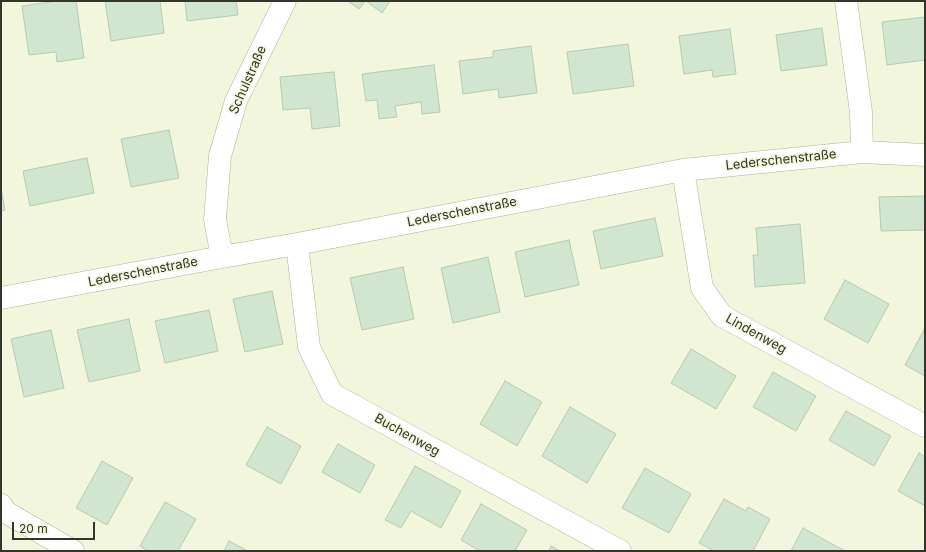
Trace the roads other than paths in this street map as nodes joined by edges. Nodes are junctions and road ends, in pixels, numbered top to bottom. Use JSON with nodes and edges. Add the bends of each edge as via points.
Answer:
{"nodes":[{"id":1,"x":285,"y":1,"type":"edge"},
{"id":2,"x":846,"y":1,"type":"edge"},
{"id":3,"x":862,"y":152,"type":"junction"},
{"id":4,"x":925,"y":155,"type":"edge"},
{"id":5,"x":682,"y":170,"type":"junction"},
{"id":6,"x":297,"y":244,"type":"junction"},
{"id":7,"x":222,"y":257,"type":"junction"},
{"id":8,"x":1,"y":298,"type":"edge"},
{"id":9,"x":925,"y":426,"type":"edge"},
{"id":10,"x":1,"y":505,"type":"edge"},
{"id":11,"x":72,"y":551,"type":"edge"},
{"id":12,"x":620,"y":551,"type":"edge"}],
"edges":[{"from":1,"to":7,"type":"street","name":"Schulstraße","via":[[236,101],[220,156],[215,219]]},
{"from":2,"to":3,"type":"street","via":[[861,112]]},
{"from":3,"to":4,"type":"street","name":"Lederschenstraße"},
{"from":3,"to":5,"type":"street","name":"Lederschenstraße"},
{"from":5,"to":6,"type":"street","name":"Lederschenstraße"},
{"from":5,"to":9,"type":"street","name":"Lindenweg","via":[[702,288],[722,316]]},
{"from":6,"to":7,"type":"street","name":"Lederschenstraße"},
{"from":6,"to":12,"type":"street","name":"Buchenweg","via":[[309,347],[332,394]]},
{"from":7,"to":8,"type":"street","name":"Lederschenstraße"},
{"from":10,"to":11,"type":"street","via":[[7,512]]}]}
